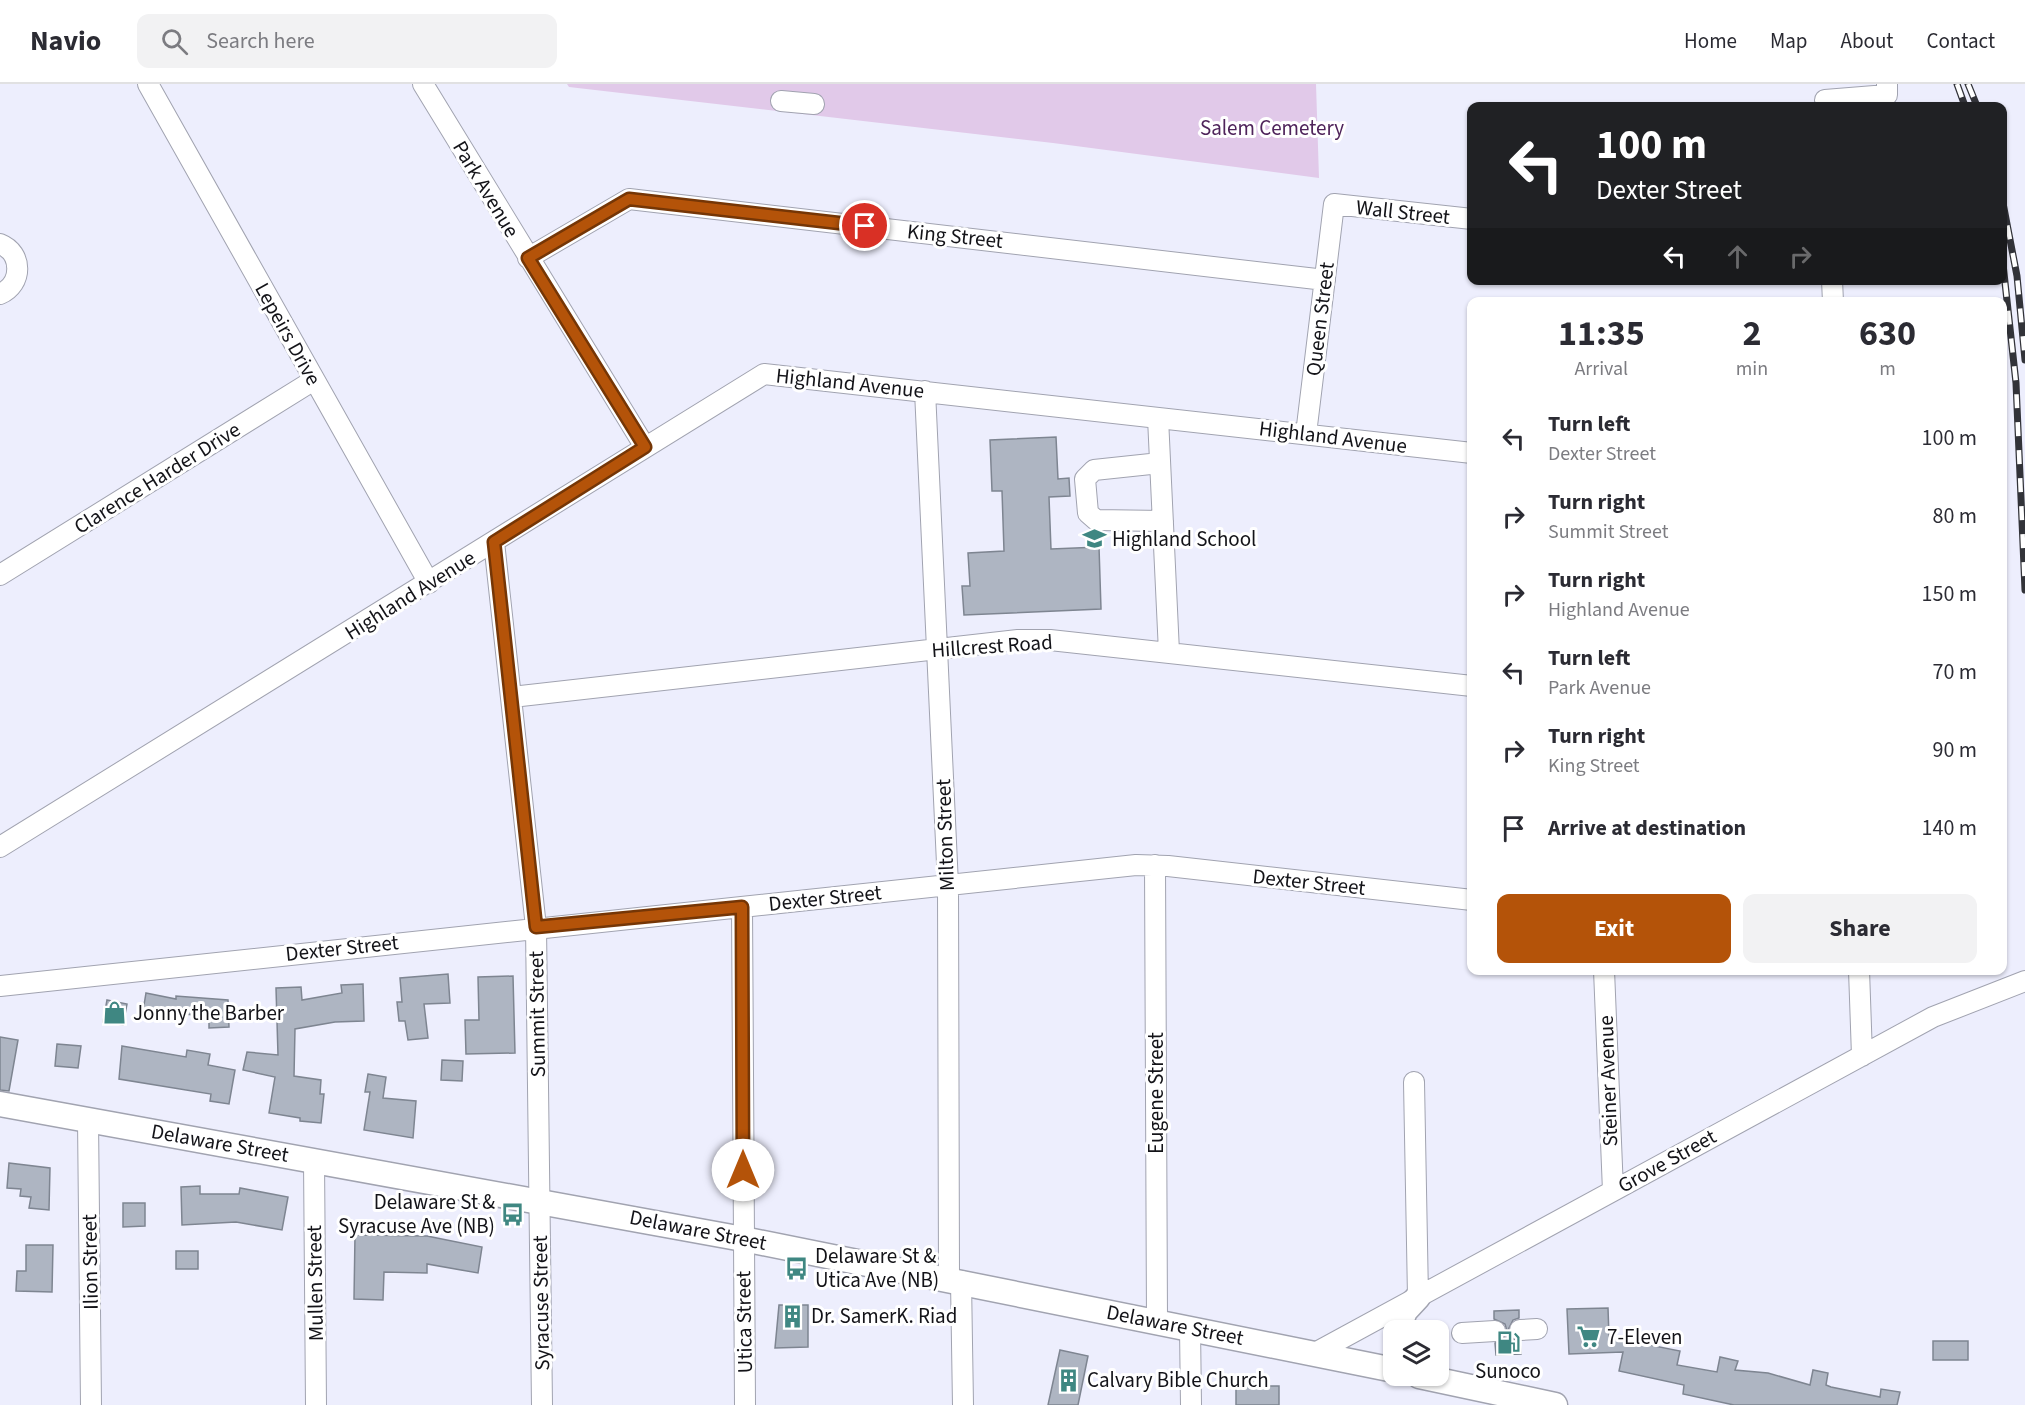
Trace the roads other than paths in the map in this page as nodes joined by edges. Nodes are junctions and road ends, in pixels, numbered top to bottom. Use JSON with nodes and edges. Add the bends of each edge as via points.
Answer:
{"nodes":[{"id":1,"x":148,"y":84,"type":"edge"},
{"id":2,"x":423,"y":84,"type":"edge"},
{"id":3,"x":1887,"y":84,"type":"edge"},
{"id":4,"x":1825,"y":97,"type":"edge"},
{"id":5,"x":1334,"y":204,"type":"joint"},
{"id":6,"x":1467,"y":218,"type":"edge"},
{"id":7,"x":0,"y":244,"type":"edge"},
{"id":8,"x":528,"y":258,"type":"junction"},
{"id":9,"x":1325,"y":280,"type":"junction"},
{"id":10,"x":0,"y":294,"type":"edge"},
{"id":11,"x":314,"y":380,"type":"junction"},
{"id":12,"x":925,"y":391,"type":"junction"},
{"id":13,"x":1158,"y":418,"type":"junction"},
{"id":14,"x":1306,"y":434,"type":"junction"},
{"id":15,"x":645,"y":447,"type":"junction"},
{"id":16,"x":1467,"y":452,"type":"edge"},
{"id":17,"x":1160,"y":463,"type":"junction"},
{"id":18,"x":1163,"y":521,"type":"junction"},
{"id":19,"x":494,"y":542,"type":"junction"},
{"id":20,"x":0,"y":575,"type":"edge"},
{"id":21,"x":429,"y":583,"type":"junction"},
{"id":22,"x":938,"y":648,"type":"junction"},
{"id":23,"x":1169,"y":652,"type":"junction"},
{"id":24,"x":1467,"y":685,"type":"edge"},
{"id":25,"x":512,"y":697,"type":"junction"},
{"id":26,"x":0,"y":848,"type":"edge"},
{"id":27,"x":1155,"y":865,"type":"junction"},
{"id":28,"x":948,"y":885,"type":"junction"},
{"id":29,"x":1467,"y":899,"type":"edge"},
{"id":30,"x":742,"y":907,"type":"junction"},
{"id":31,"x":536,"y":927,"type":"junction"},
{"id":32,"x":1604,"y":975,"type":"edge"},
{"id":33,"x":1859,"y":975,"type":"edge"},
{"id":34,"x":2025,"y":981,"type":"edge"},
{"id":35,"x":0,"y":986,"type":"edge"},
{"id":36,"x":1862,"y":1056,"type":"junction"},
{"id":37,"x":1414,"y":1082,"type":"dead end"},
{"id":38,"x":0,"y":1104,"type":"edge"},
{"id":39,"x":88,"y":1120,"type":"junction"},
{"id":40,"x":314,"y":1160,"type":"junction"},
{"id":41,"x":1613,"y":1191,"type":"junction"},
{"id":42,"x":540,"y":1201,"type":"junction"},
{"id":43,"x":743,"y":1239,"type":"junction"},
{"id":44,"x":955,"y":1280,"type":"junction"},
{"id":45,"x":1418,"y":1297,"type":"junction"},
{"id":46,"x":1402,"y":1320,"type":"edge"},
{"id":47,"x":1157,"y":1321,"type":"junction"},
{"id":48,"x":1190,"y":1328,"type":"junction"},
{"id":49,"x":1495,"y":1331,"type":"dead end"},
{"id":50,"x":1462,"y":1333,"type":"dead end"},
{"id":51,"x":1315,"y":1353,"type":"junction"},
{"id":52,"x":1383,"y":1368,"type":"edge"},
{"id":53,"x":1449,"y":1382,"type":"edge"},
{"id":54,"x":92,"y":1405,"type":"edge"},
{"id":55,"x":316,"y":1405,"type":"edge"},
{"id":56,"x":542,"y":1405,"type":"edge"},
{"id":57,"x":745,"y":1405,"type":"edge"},
{"id":58,"x":963,"y":1405,"type":"edge"},
{"id":59,"x":1191,"y":1405,"type":"edge"},
{"id":60,"x":1555,"y":1405,"type":"edge"}],
"edges":[{"from":1,"to":11,"type":"street","name":"Lepeirs Drive"},
{"from":2,"to":8,"type":"street","name":"Park Avenue"},
{"from":3,"to":4,"type":"street","via":[[1887,95]]},
{"from":5,"to":6,"type":"street","name":"Wall Street"},
{"from":5,"to":9,"type":"street","name":"Queen Street"},
{"from":7,"to":10,"type":"street","via":[[14,254],[18,270],[13,284]]},
{"from":8,"to":9,"type":"street","name":"King Street","via":[[629,199]]},
{"from":8,"to":15,"type":"street","name":"Park Avenue"},
{"from":9,"to":14,"type":"street","name":"Queen Street"},
{"from":11,"to":20,"type":"street","name":"Clarence Harder Drive"},
{"from":11,"to":21,"type":"street","name":"Lepeirs Drive"},
{"from":12,"to":13,"type":"street","name":"Highland Avenue"},
{"from":12,"to":15,"type":"street","name":"Highland Avenue","via":[[764,374]]},
{"from":12,"to":22,"type":"street","name":"Milton Street"},
{"from":13,"to":14,"type":"street","name":"Highland Avenue"},
{"from":13,"to":17,"type":"street"},
{"from":14,"to":16,"type":"street","name":"Highland Avenue"},
{"from":15,"to":19,"type":"street","name":"Highland Avenue"},
{"from":17,"to":18,"type":"street"},
{"from":17,"to":18,"type":"street","via":[[1094,470],[1085,479],[1088,513],[1096,520]]},
{"from":18,"to":23,"type":"street"},
{"from":19,"to":21,"type":"street","name":"Highland Avenue"},
{"from":19,"to":25,"type":"street","name":"Summit Street"},
{"from":21,"to":26,"type":"street","name":"Highland Avenue"},
{"from":22,"to":23,"type":"street","name":"Hillcrest Road","via":[[1050,640]]},
{"from":22,"to":25,"type":"street","name":"Hillcrest Road"},
{"from":22,"to":28,"type":"street","name":"Milton Street"},
{"from":23,"to":24,"type":"street","name":"Hillcrest Road"},
{"from":25,"to":31,"type":"street","name":"Summit Street"},
{"from":27,"to":28,"type":"street","name":"Dexter Street"},
{"from":27,"to":29,"type":"street","name":"Dexter Street"},
{"from":27,"to":47,"type":"street","name":"Eugene Street"},
{"from":28,"to":30,"type":"street","name":"Dexter Street"},
{"from":28,"to":44,"type":"street","name":"Milton Street"},
{"from":30,"to":31,"type":"street","name":"Dexter Street"},
{"from":30,"to":43,"type":"street","name":"Utica Street"},
{"from":31,"to":35,"type":"street","name":"Dexter Street"},
{"from":31,"to":42,"type":"street","name":"Summit Street"},
{"from":32,"to":41,"type":"street","name":"Steiner Avenue"},
{"from":33,"to":36,"type":"street"},
{"from":34,"to":36,"type":"street","name":"Grove Street","via":[[1950,1009]]},
{"from":36,"to":41,"type":"street","name":"Grove Street"},
{"from":37,"to":45,"type":"street"},
{"from":38,"to":39,"type":"main road","name":"Delaware Street"},
{"from":39,"to":40,"type":"main road","name":"Delaware Street"},
{"from":39,"to":54,"type":"street","name":"Ilion Street"},
{"from":40,"to":42,"type":"main road","name":"Delaware Street"},
{"from":40,"to":55,"type":"street","name":"Mullen Street"},
{"from":41,"to":45,"type":"street","name":"Grove Street"},
{"from":42,"to":43,"type":"main road","name":"Delaware Street"},
{"from":42,"to":56,"type":"street","name":"Syracuse Street"},
{"from":43,"to":44,"type":"main road","name":"Delaware Street"},
{"from":43,"to":57,"type":"street","name":"Utica Street"},
{"from":44,"to":47,"type":"main road","name":"Delaware Street"},
{"from":44,"to":58,"type":"street","name":"Milton Street"},
{"from":45,"to":46,"type":"main road"},
{"from":45,"to":51,"type":"street","name":"Grove Street"},
{"from":47,"to":48,"type":"main road","name":"Delaware Street"},
{"from":48,"to":51,"type":"main road","name":"Delaware Street"},
{"from":48,"to":59,"type":"street"},
{"from":49,"to":50,"type":"street"},
{"from":51,"to":52,"type":"main road","name":"Delaware Street"},
{"from":53,"to":60,"type":"main road"}]}
